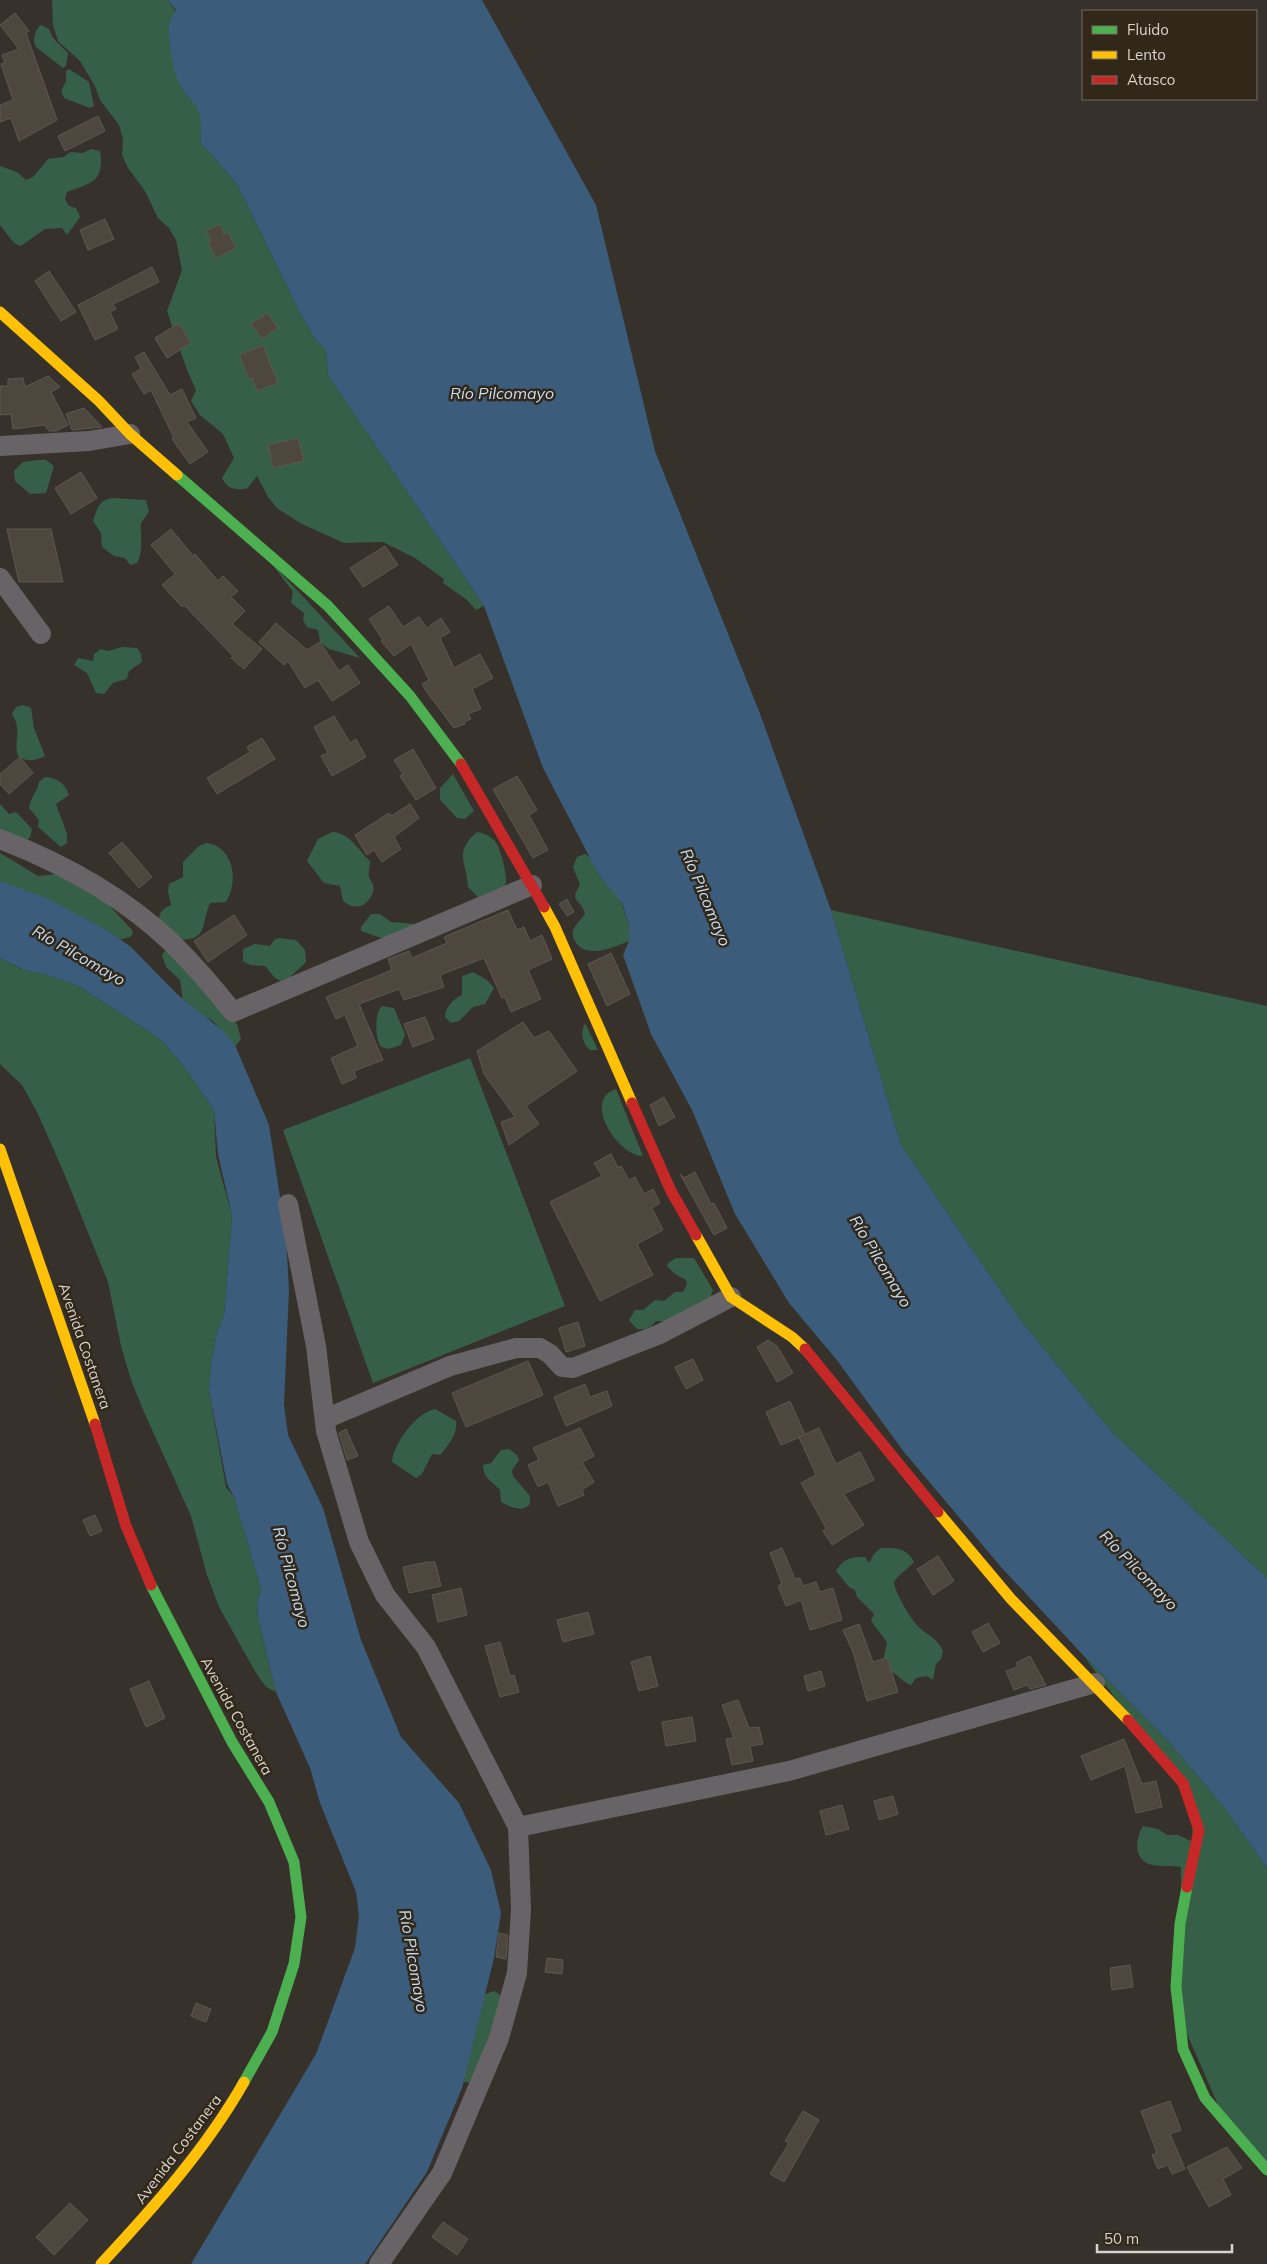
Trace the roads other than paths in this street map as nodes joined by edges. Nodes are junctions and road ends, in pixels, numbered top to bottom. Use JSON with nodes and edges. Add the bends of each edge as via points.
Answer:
{"nodes":[{"id":1,"x":0,"y":312,"type":"edge"},
{"id":2,"x":130,"y":434,"type":"junction"},
{"id":3,"x":0,"y":446,"type":"edge"},
{"id":4,"x":0,"y":578,"type":"edge"},
{"id":5,"x":41,"y":634,"type":"dead end"},
{"id":6,"x":0,"y":839,"type":"edge"},
{"id":7,"x":532,"y":885,"type":"junction"},
{"id":8,"x":0,"y":1149,"type":"edge"},
{"id":9,"x":288,"y":1204,"type":"dead end"},
{"id":10,"x":731,"y":1297,"type":"junction"},
{"id":11,"x":325,"y":1419,"type":"junction"},
{"id":12,"x":1095,"y":1683,"type":"junction"},
{"id":13,"x":518,"y":1827,"type":"junction"},
{"id":14,"x":1267,"y":2170,"type":"edge"},
{"id":15,"x":101,"y":2264,"type":"edge"},
{"id":16,"x":379,"y":2264,"type":"edge"}],
"edges":[{"from":1,"to":2,"type":"street","via":[[99,401]]},
{"from":2,"to":3,"type":"street","via":[[89,441]]},
{"from":2,"to":7,"type":"street","via":[[328,606],[374,655],[456,756]]},
{"from":4,"to":5,"type":"street"},
{"from":6,"to":7,"type":"street","via":[[84,879],[135,912],[172,943],[233,1012]]},
{"from":7,"to":10,"type":"street","via":[[555,927],[671,1191]]},
{"from":8,"to":15,"type":"street","name":"Avenida Costanera","via":[[86,1394],[126,1526],[158,1602],[232,1742],[269,1802],[294,1862],[301,1917],[294,1964],[272,2032],[224,2117],[156,2205]]},
{"from":9,"to":11,"type":"street","via":[[316,1346]]},
{"from":10,"to":11,"type":"street","via":[[660,1334],[573,1368],[562,1367],[540,1348],[516,1348],[450,1366]]},
{"from":10,"to":12,"type":"street","via":[[804,1347],[886,1451],[1011,1599]]},
{"from":11,"to":13,"type":"street","via":[[359,1542],[385,1595],[426,1647]]},
{"from":12,"to":13,"type":"street","via":[[789,1771]]},
{"from":12,"to":14,"type":"street","via":[[1183,1783],[1198,1830],[1180,1924],[1176,1987],[1183,2049],[1206,2098]]},
{"from":13,"to":16,"type":"street","via":[[521,1909],[517,1973],[499,2038],[442,2173]]}]}
